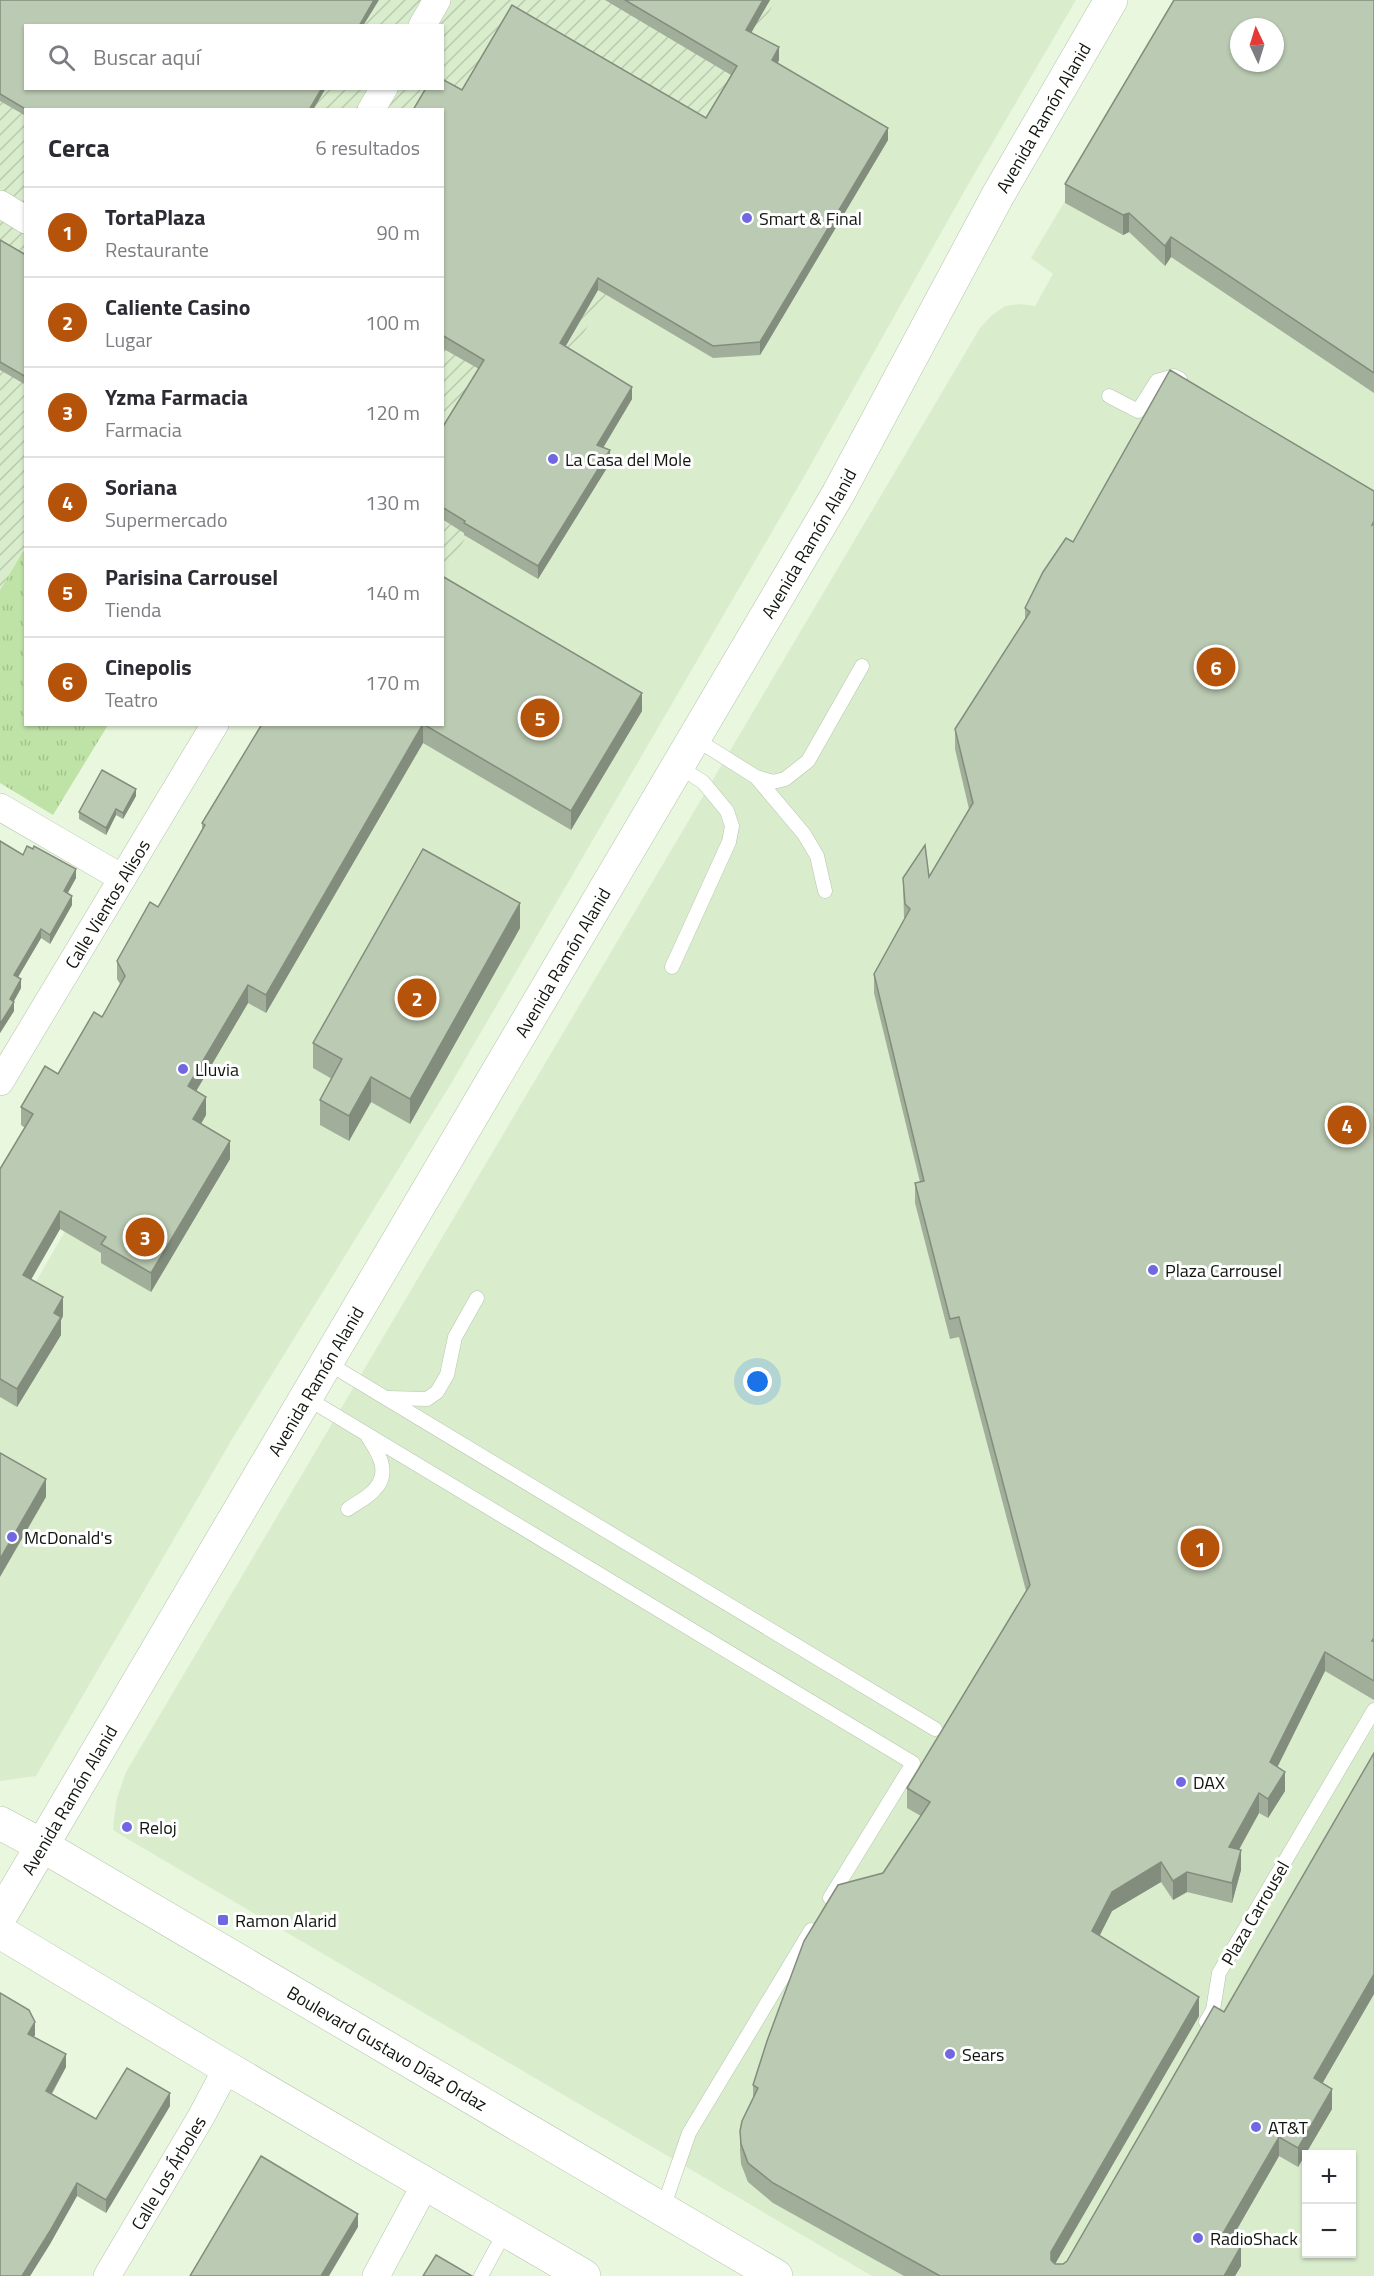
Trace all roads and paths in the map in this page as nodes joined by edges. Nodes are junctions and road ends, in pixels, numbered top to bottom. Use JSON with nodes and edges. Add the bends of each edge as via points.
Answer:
{"nodes":[{"id":1,"x":437,"y":0,"type":"edge"},
{"id":2,"x":1111,"y":0,"type":"edge"},
{"id":3,"x":423,"y":24,"type":"edge"},
{"id":4,"x":383,"y":90,"type":"edge"},
{"id":5,"x":372,"y":108,"type":"edge"},
{"id":6,"x":0,"y":204,"type":"edge"},
{"id":7,"x":24,"y":219,"type":"edge"},
{"id":8,"x":1194,"y":388,"type":"edge"},
{"id":9,"x":1109,"y":396,"type":"dead end"},
{"id":10,"x":862,"y":666,"type":"dead end"},
{"id":11,"x":214,"y":726,"type":"edge"},
{"id":12,"x":694,"y":738,"type":"junction"},
{"id":13,"x":678,"y":766,"type":"junction"},
{"id":14,"x":756,"y":777,"type":"junction"},
{"id":15,"x":0,"y":807,"type":"edge"},
{"id":16,"x":122,"y":878,"type":"junction"},
{"id":17,"x":825,"y":891,"type":"dead end"},
{"id":18,"x":672,"y":967,"type":"dead end"},
{"id":19,"x":0,"y":1082,"type":"edge"},
{"id":20,"x":477,"y":1298,"type":"dead end"},
{"id":21,"x":326,"y":1362,"type":"junction"},
{"id":22,"x":305,"y":1397,"type":"junction"},
{"id":23,"x":386,"y":1398,"type":"junction"},
{"id":24,"x":365,"y":1433,"type":"junction"},
{"id":25,"x":348,"y":1509,"type":"dead end"},
{"id":26,"x":1374,"y":1710,"type":"edge"},
{"id":27,"x":935,"y":1729,"type":"dead end"},
{"id":28,"x":0,"y":1823,"type":"edge"},
{"id":29,"x":43,"y":1846,"type":"junction"},
{"id":30,"x":0,"y":1917,"type":"edge"},
{"id":31,"x":0,"y":1932,"type":"edge"},
{"id":32,"x":1201,"y":2030,"type":"edge"},
{"id":33,"x":227,"y":2068,"type":"junction"},
{"id":34,"x":426,"y":2183,"type":"junction"},
{"id":35,"x":662,"y":2211,"type":"junction"},
{"id":36,"x":506,"y":2230,"type":"junction"},
{"id":37,"x":107,"y":2276,"type":"edge"},
{"id":38,"x":376,"y":2276,"type":"edge"},
{"id":39,"x":481,"y":2276,"type":"edge"},
{"id":40,"x":584,"y":2276,"type":"edge"},
{"id":41,"x":776,"y":2276,"type":"edge"}],
"edges":[{"from":1,"to":3,"type":"street"},
{"from":2,"to":12,"type":"street","name":"Avenida Ramón Alanid","via":[[998,195],[838,494]]},
{"from":4,"to":5,"type":"street"},
{"from":6,"to":7,"type":"street"},
{"from":8,"to":9,"type":"lane","via":[[1174,376],[1157,381],[1138,411]]},
{"from":10,"to":14,"type":"lane","via":[[808,761],[785,779],[773,782]]},
{"from":11,"to":16,"type":"street","name":"Calle Vientos Alisos"},
{"from":12,"to":13,"type":"street","name":"Avenida Ramón Alanid"},
{"from":12,"to":14,"type":"lane"},
{"from":13,"to":18,"type":"lane","via":[[704,782],[727,811],[732,826],[729,842]]},
{"from":13,"to":21,"type":"street","name":"Avenida Ramón Alanid"},
{"from":14,"to":17,"type":"lane","via":[[804,834],[817,856]]},
{"from":15,"to":16,"type":"street"},
{"from":16,"to":19,"type":"street","name":"Calle Vientos Alisos"},
{"from":20,"to":23,"type":"lane","via":[[454,1337],[447,1374],[438,1392],[427,1399]]},
{"from":21,"to":22,"type":"street","name":"Avenida Ramón Alanid"},
{"from":21,"to":23,"type":"lane"},
{"from":22,"to":24,"type":"lane"},
{"from":22,"to":29,"type":"street","name":"Avenida Ramón Alanid"},
{"from":23,"to":27,"type":"lane"},
{"from":24,"to":25,"type":"lane","via":[[383,1467],[376,1489]]},
{"from":24,"to":35,"type":"lane","via":[[913,1763],[689,2133]]},
{"from":26,"to":32,"type":"lane","name":"Plaza Carrousel","via":[[1219,1973],[1213,2010]]},
{"from":28,"to":29,"type":"street","name":"Boulevard Gustavo Díaz Ordaz"},
{"from":29,"to":30,"type":"street","name":"Avenida Ramón Alanid"},
{"from":29,"to":35,"type":"street","name":"Boulevard Gustavo Díaz Ordaz"},
{"from":31,"to":33,"type":"street"},
{"from":33,"to":34,"type":"street"},
{"from":33,"to":37,"type":"street","name":"Calle Los Árboles"},
{"from":34,"to":36,"type":"street"},
{"from":34,"to":38,"type":"street"},
{"from":35,"to":41,"type":"street","name":"Boulevard Gustavo Díaz Ordaz"},
{"from":36,"to":39,"type":"lane"},
{"from":36,"to":40,"type":"street"}]}
